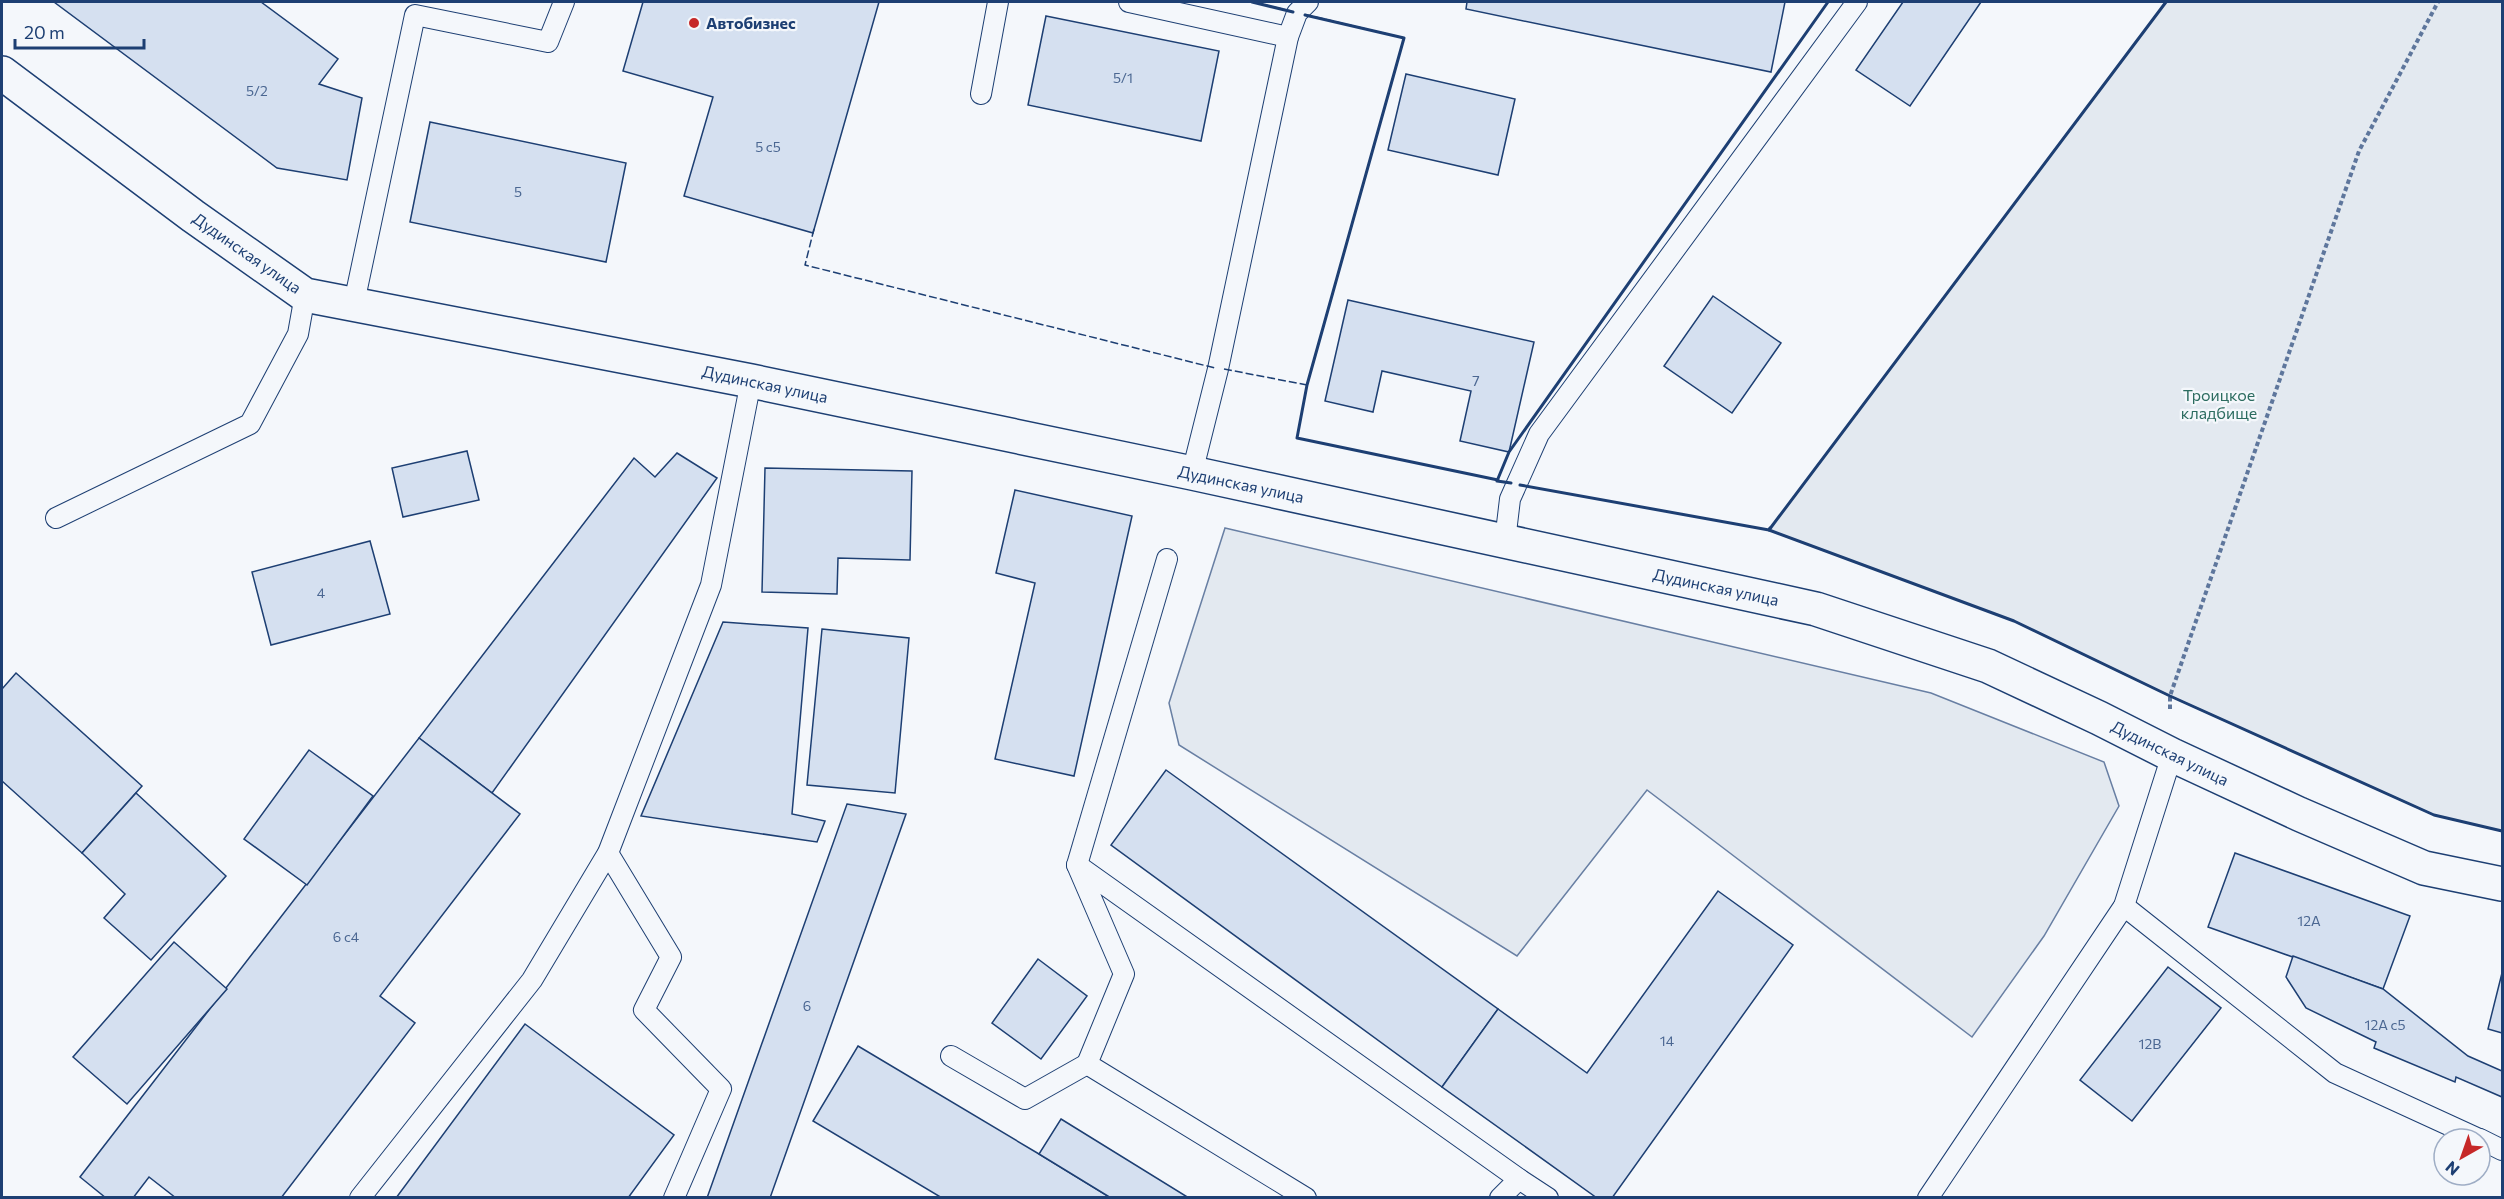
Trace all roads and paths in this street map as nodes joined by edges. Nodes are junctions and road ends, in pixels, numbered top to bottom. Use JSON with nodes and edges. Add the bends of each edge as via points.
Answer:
{"nodes":[{"id":1,"x":564,"y":2,"type":"edge"},
{"id":2,"x":998,"y":2,"type":"edge"},
{"id":3,"x":1129,"y":2,"type":"edge"},
{"id":4,"x":1308,"y":2,"type":"edge"},
{"id":5,"x":1857,"y":2,"type":"edge"},
{"id":6,"x":2438,"y":2,"type":"edge"},
{"id":7,"x":409,"y":8,"type":"edge"},
{"id":8,"x":1288,"y":37,"type":"junction"},
{"id":9,"x":2,"y":73,"type":"edge"},
{"id":10,"x":981,"y":94,"type":"dead end"},
{"id":11,"x":305,"y":295,"type":"junction"},
{"id":12,"x":354,"y":303,"type":"junction"},
{"id":13,"x":751,"y":381,"type":"junction"},
{"id":14,"x":1192,"y":473,"type":"junction"},
{"id":15,"x":56,"y":518,"type":"dead end"},
{"id":16,"x":1505,"y":541,"type":"junction"},
{"id":17,"x":1167,"y":559,"type":"dead end"},
{"id":18,"x":2172,"y":755,"type":"junction"},
{"id":19,"x":608,"y":853,"type":"junction"},
{"id":20,"x":1077,"y":865,"type":"junction"},
{"id":21,"x":2502,"y":884,"type":"edge"},
{"id":22,"x":2124,"y":906,"type":"junction"},
{"id":23,"x":951,"y":1056,"type":"dead end"},
{"id":24,"x":1086,"y":1064,"type":"junction"},
{"id":25,"x":2454,"y":1127,"type":"edge"},
{"id":26,"x":1519,"y":1179,"type":"junction"},
{"id":27,"x":360,"y":1197,"type":"edge"},
{"id":28,"x":674,"y":1197,"type":"edge"},
{"id":29,"x":1306,"y":1197,"type":"edge"},
{"id":30,"x":1500,"y":1197,"type":"edge"},
{"id":31,"x":1548,"y":1197,"type":"edge"},
{"id":32,"x":1928,"y":1197,"type":"edge"}],
"edges":[{"from":1,"to":7,"type":"lane","via":[[548,42]]},
{"from":2,"to":10,"type":"lane"},
{"from":3,"to":8,"type":"lane"},
{"from":4,"to":8,"type":"lane","via":[[1298,13]]},
{"from":5,"to":16,"type":"lane","via":[[1539,434],[1510,499]]},
{"from":6,"to":18,"type":"path","via":[[2359,151],[2170,696]]},
{"from":7,"to":12,"type":"lane"},
{"from":8,"to":14,"type":"lane","via":[[1218,369]]},
{"from":9,"to":11,"type":"street","name":"Дудинская улица"},
{"from":11,"to":12,"type":"street","name":"Дудинская улица"},
{"from":11,"to":15,"type":"lane","via":[[298,334],[250,424]]},
{"from":12,"to":13,"type":"street","name":"Дудинская улица"},
{"from":13,"to":14,"type":"street","name":"Дудинская улица"},
{"from":13,"to":19,"type":"lane","via":[[711,585]]},
{"from":14,"to":16,"type":"street","name":"Дудинская улица"},
{"from":16,"to":18,"type":"street","name":"Дудинская улица","via":[[1816,609],[1988,666]]},
{"from":17,"to":20,"type":"lane"},
{"from":18,"to":21,"type":"street","name":"Дудинская улица","via":[[2424,868]]},
{"from":18,"to":22,"type":"lane"},
{"from":19,"to":27,"type":"lane","via":[[532,980]]},
{"from":19,"to":28,"type":"lane","via":[[670,957],[644,1010],[721,1089]]},
{"from":20,"to":24,"type":"lane","via":[[1124,974]]},
{"from":20,"to":26,"type":"lane"},
{"from":22,"to":25,"type":"lane","via":[[2335,1072]]},
{"from":22,"to":32,"type":"lane"},
{"from":23,"to":24,"type":"lane","via":[[1025,1099]]},
{"from":24,"to":29,"type":"lane"},
{"from":26,"to":30,"type":"lane"},
{"from":26,"to":31,"type":"lane"}]}
